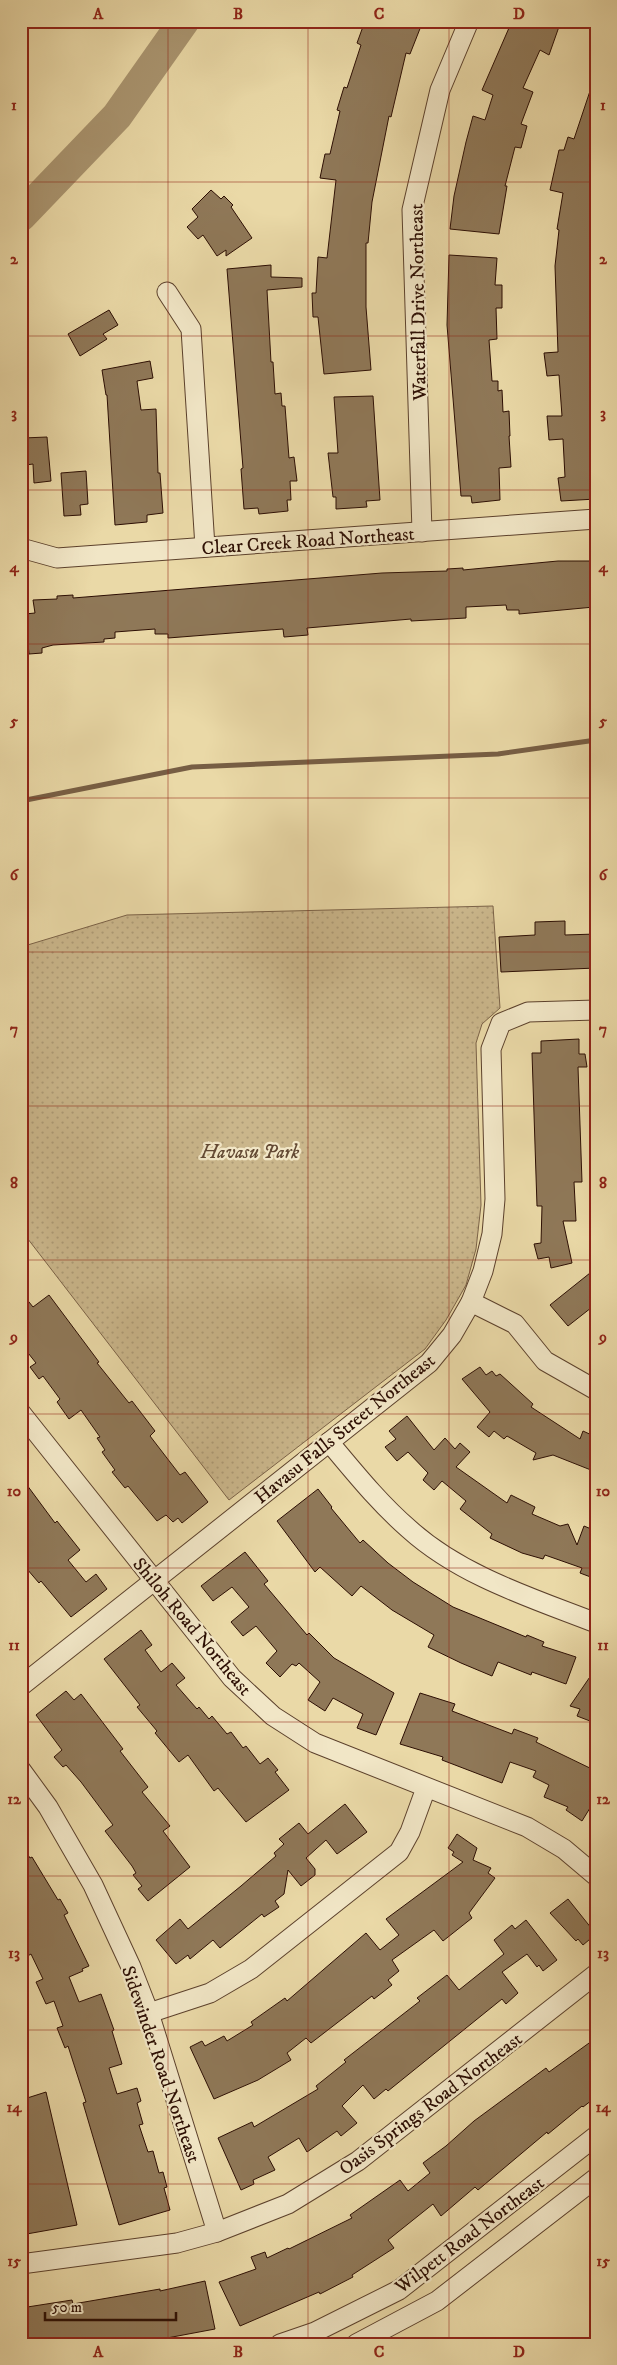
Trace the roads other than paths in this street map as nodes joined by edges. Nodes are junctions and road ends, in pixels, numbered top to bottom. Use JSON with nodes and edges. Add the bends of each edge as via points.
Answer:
{"nodes":[{"id":1,"x":469,"y":21,"type":"edge"},
{"id":2,"x":167,"y":292,"type":"dead end"},
{"id":3,"x":596,"y":519,"type":"edge"},
{"id":4,"x":422,"y":532,"type":"junction"},
{"id":5,"x":205,"y":547,"type":"junction"},
{"id":6,"x":21,"y":548,"type":"edge"},
{"id":7,"x":596,"y":1010,"type":"edge"},
{"id":8,"x":470,"y":1302,"type":"junction"},
{"id":9,"x":596,"y":1390,"type":"edge"},
{"id":10,"x":21,"y":1413,"type":"edge"},
{"id":11,"x":329,"y":1442,"type":"junction"},
{"id":12,"x":155,"y":1581,"type":"junction"},
{"id":13,"x":596,"y":1623,"type":"edge"},
{"id":14,"x":21,"y":1686,"type":"edge"},
{"id":15,"x":21,"y":1770,"type":"edge"},
{"id":16,"x":426,"y":1788,"type":"junction"},
{"id":17,"x":596,"y":1876,"type":"edge"},
{"id":18,"x":596,"y":1974,"type":"edge"},
{"id":19,"x":149,"y":2013,"type":"junction"},
{"id":20,"x":596,"y":2136,"type":"edge"},
{"id":21,"x":596,"y":2178,"type":"edge"},
{"id":22,"x":217,"y":2232,"type":"junction"},
{"id":23,"x":21,"y":2264,"type":"edge"},
{"id":24,"x":318,"y":2338,"type":"edge"},
{"id":25,"x":280,"y":2344,"type":"edge"},
{"id":26,"x":356,"y":2344,"type":"edge"}],
"edges":[{"from":1,"to":4,"type":"street","name":"Waterfall Drive Northeast","via":[[440,90],[412,210]]},
{"from":2,"to":5,"type":"street","via":[[191,330]]},
{"from":3,"to":4,"type":"street","name":"Clear Creek Road Northeast"},
{"from":4,"to":5,"type":"street","name":"Clear Creek Road Northeast"},
{"from":5,"to":6,"type":"street","name":"Clear Creek Road Northeast","via":[[57,558]]},
{"from":7,"to":8,"type":"street","name":"Havasu Falls Street Northeast","via":[[528,1012],[501,1023],[491,1048],[495,1199],[492,1234],[483,1271]]},
{"from":8,"to":9,"type":"street","via":[[515,1324],[545,1361]]},
{"from":8,"to":11,"type":"street","name":"Havasu Falls Street Northeast","via":[[452,1335],[429,1363]]},
{"from":10,"to":12,"type":"street","name":"Shiloh Road Northeast"},
{"from":11,"to":12,"type":"street","name":"Havasu Falls Street Northeast"},
{"from":11,"to":13,"type":"street","via":[[382,1504],[410,1531],[455,1562],[501,1586]]},
{"from":12,"to":14,"type":"street","name":"Havasu Falls Street Northeast"},
{"from":12,"to":16,"type":"street","name":"Shiloh Road Northeast","via":[[232,1678],[273,1716],[315,1743]]},
{"from":15,"to":19,"type":"street","name":"Sidewinder Road Northeast","via":[[48,1807],[93,1885]]},
{"from":16,"to":17,"type":"street","name":"Shiloh Road Northeast","via":[[527,1827],[564,1850]]},
{"from":16,"to":19,"type":"street","via":[[399,1852],[251,1970],[210,1993]]},
{"from":18,"to":22,"type":"street","name":"Oasis Springs Road Northeast","via":[[358,2162],[288,2204]]},
{"from":19,"to":22,"type":"street","name":"Sidewinder Road Northeast"},
{"from":20,"to":24,"type":"street","name":"Wilpett Road Northeast","via":[[399,2290]]},
{"from":21,"to":26,"type":"street","name":"Wilpett Road Northeast","via":[[437,2301]]},
{"from":22,"to":23,"type":"street","name":"Oasis Springs Road Northeast","via":[[177,2243]]},
{"from":24,"to":25,"type":"street","name":"Wilpett Road Northeast"}]}
